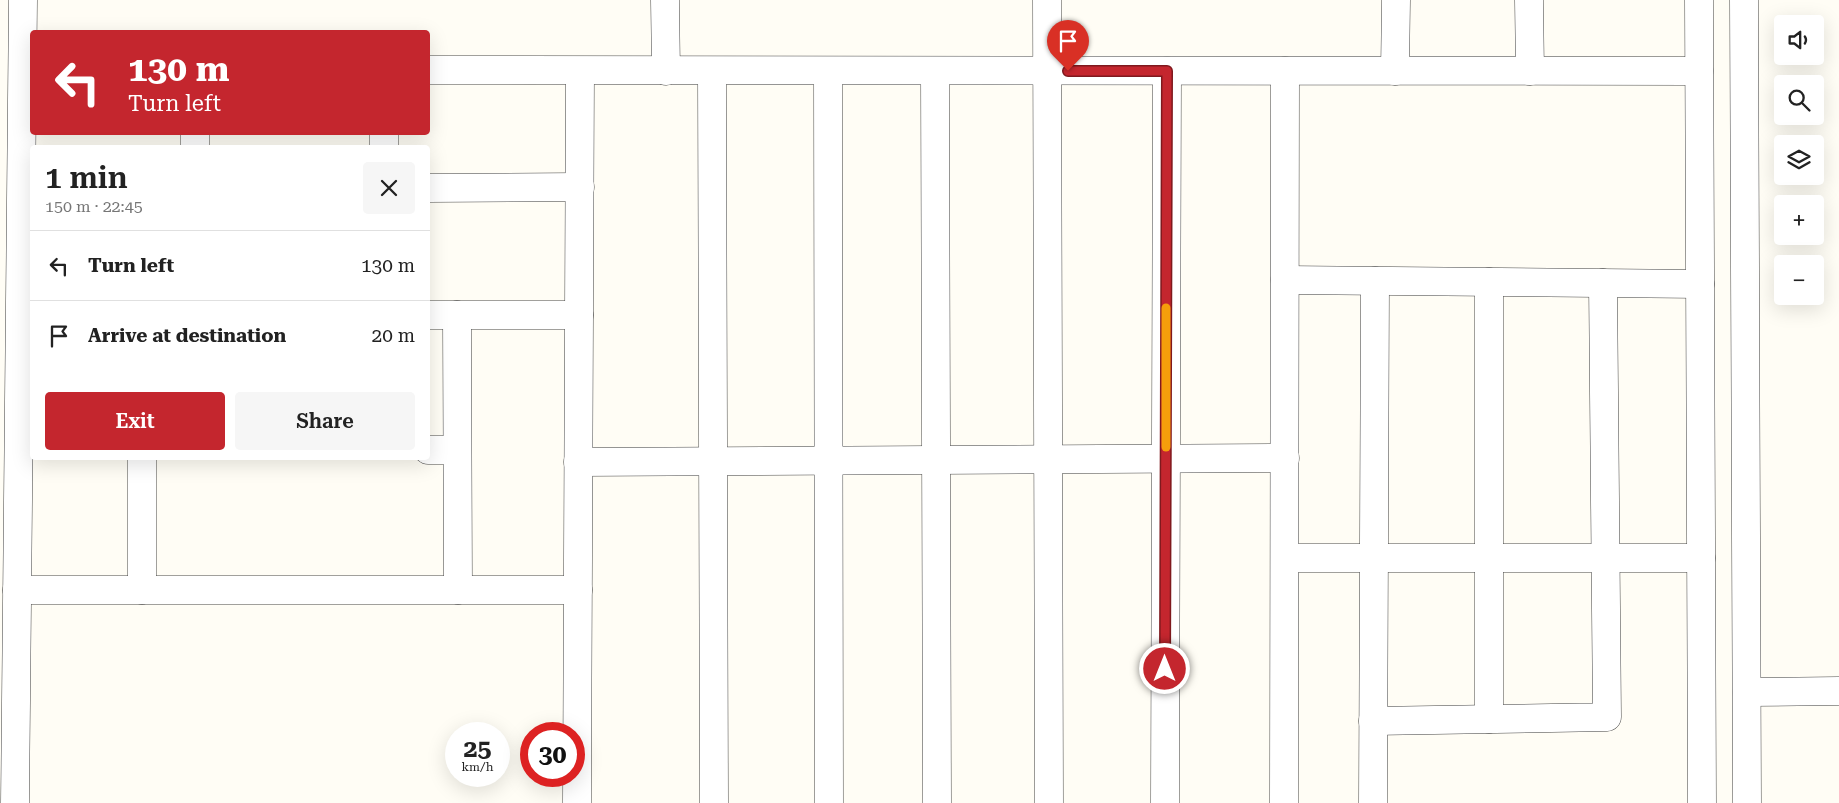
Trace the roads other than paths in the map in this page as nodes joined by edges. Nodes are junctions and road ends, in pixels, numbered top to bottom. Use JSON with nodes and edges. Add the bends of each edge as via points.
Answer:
{"nodes":[{"id":1,"x":23,"y":0,"type":"edge"},
{"id":2,"x":666,"y":0,"type":"edge"},
{"id":3,"x":1047,"y":0,"type":"edge"},
{"id":4,"x":1396,"y":0,"type":"edge"},
{"id":5,"x":1529,"y":0,"type":"edge"},
{"id":6,"x":1699,"y":0,"type":"edge"},
{"id":7,"x":1744,"y":0,"type":"edge"},
{"id":8,"x":18,"y":70,"type":"edge"},
{"id":9,"x":430,"y":70,"type":"edge"},
{"id":10,"x":666,"y":70,"type":"junction"},
{"id":11,"x":580,"y":71,"type":"junction"},
{"id":12,"x":712,"y":71,"type":"junction"},
{"id":13,"x":828,"y":71,"type":"junction"},
{"id":14,"x":935,"y":71,"type":"junction"},
{"id":15,"x":1048,"y":71,"type":"junction"},
{"id":16,"x":1167,"y":71,"type":"junction"},
{"id":17,"x":1285,"y":71,"type":"junction"},
{"id":18,"x":1530,"y":71,"type":"junction"},
{"id":19,"x":1699,"y":71,"type":"junction"},
{"id":20,"x":1395,"y":72,"type":"junction"},
{"id":21,"x":580,"y":187,"type":"junction"},
{"id":22,"x":430,"y":188,"type":"edge"},
{"id":23,"x":27,"y":189,"type":"edge"},
{"id":24,"x":1285,"y":280,"type":"junction"},
{"id":25,"x":1375,"y":281,"type":"junction"},
{"id":26,"x":1489,"y":282,"type":"junction"},
{"id":27,"x":1603,"y":283,"type":"junction"},
{"id":28,"x":1700,"y":284,"type":"junction"},
{"id":29,"x":430,"y":315,"type":"edge"},
{"id":30,"x":457,"y":315,"type":"junction"},
{"id":31,"x":579,"y":315,"type":"junction"},
{"id":32,"x":26,"y":319,"type":"edge"},
{"id":33,"x":430,"y":450,"type":"edge"},
{"id":34,"x":457,"y":450,"type":"junction"},
{"id":35,"x":9,"y":458,"type":"edge"},
{"id":36,"x":1285,"y":458,"type":"junction"},
{"id":37,"x":1166,"y":459,"type":"junction"},
{"id":38,"x":142,"y":460,"type":"edge"},
{"id":39,"x":936,"y":460,"type":"junction"},
{"id":40,"x":1049,"y":460,"type":"junction"},
{"id":41,"x":828,"y":461,"type":"junction"},
{"id":42,"x":578,"y":462,"type":"junction"},
{"id":43,"x":713,"y":462,"type":"junction"},
{"id":44,"x":1285,"y":558,"type":"junction"},
{"id":45,"x":1374,"y":558,"type":"junction"},
{"id":46,"x":1489,"y":558,"type":"junction"},
{"id":47,"x":1606,"y":558,"type":"junction"},
{"id":48,"x":1701,"y":558,"type":"junction"},
{"id":49,"x":17,"y":590,"type":"junction"},
{"id":50,"x":142,"y":590,"type":"junction"},
{"id":51,"x":458,"y":590,"type":"junction"},
{"id":52,"x":578,"y":590,"type":"junction"},
{"id":53,"x":1839,"y":691,"type":"edge"},
{"id":54,"x":1747,"y":692,"type":"junction"},
{"id":55,"x":1489,"y":719,"type":"junction"},
{"id":56,"x":1373,"y":720,"type":"junction"},
{"id":57,"x":15,"y":803,"type":"edge"},
{"id":58,"x":577,"y":803,"type":"edge"},
{"id":59,"x":714,"y":803,"type":"edge"},
{"id":60,"x":829,"y":803,"type":"edge"},
{"id":61,"x":937,"y":803,"type":"edge"},
{"id":62,"x":1049,"y":803,"type":"edge"},
{"id":63,"x":1164,"y":803,"type":"edge"},
{"id":64,"x":1284,"y":803,"type":"edge"},
{"id":65,"x":1373,"y":803,"type":"edge"},
{"id":66,"x":1702,"y":803,"type":"edge"},
{"id":67,"x":1747,"y":803,"type":"edge"}],
"edges":[{"from":1,"to":8,"type":"street"},
{"from":2,"to":10,"type":"street"},
{"from":3,"to":15,"type":"street"},
{"from":4,"to":20,"type":"street"},
{"from":5,"to":18,"type":"street"},
{"from":6,"to":19,"type":"street"},
{"from":7,"to":54,"type":"street"},
{"from":8,"to":23,"type":"street"},
{"from":9,"to":11,"type":"street"},
{"from":10,"to":11,"type":"street"},
{"from":10,"to":12,"type":"street"},
{"from":11,"to":21,"type":"street"},
{"from":12,"to":13,"type":"street"},
{"from":12,"to":43,"type":"street"},
{"from":13,"to":14,"type":"street"},
{"from":13,"to":41,"type":"street"},
{"from":14,"to":15,"type":"street"},
{"from":14,"to":39,"type":"street"},
{"from":15,"to":16,"type":"street"},
{"from":15,"to":40,"type":"street"},
{"from":16,"to":17,"type":"street"},
{"from":16,"to":37,"type":"street"},
{"from":17,"to":20,"type":"street"},
{"from":17,"to":24,"type":"street"},
{"from":18,"to":19,"type":"street"},
{"from":18,"to":20,"type":"street"},
{"from":19,"to":28,"type":"street"},
{"from":21,"to":22,"type":"street"},
{"from":21,"to":31,"type":"street"},
{"from":23,"to":32,"type":"street"},
{"from":24,"to":25,"type":"street"},
{"from":24,"to":36,"type":"street"},
{"from":25,"to":26,"type":"street"},
{"from":25,"to":45,"type":"street"},
{"from":26,"to":27,"type":"street"},
{"from":26,"to":46,"type":"street"},
{"from":27,"to":28,"type":"street"},
{"from":27,"to":47,"type":"street"},
{"from":28,"to":48,"type":"street"},
{"from":29,"to":30,"type":"street"},
{"from":30,"to":31,"type":"street"},
{"from":30,"to":34,"type":"street"},
{"from":31,"to":42,"type":"street"},
{"from":32,"to":35,"type":"street"},
{"from":33,"to":34,"type":"street"},
{"from":34,"to":51,"type":"street"},
{"from":35,"to":49,"type":"street"},
{"from":36,"to":37,"type":"street"},
{"from":36,"to":44,"type":"street"},
{"from":37,"to":40,"type":"street"},
{"from":37,"to":63,"type":"street"},
{"from":38,"to":50,"type":"street"},
{"from":39,"to":40,"type":"street"},
{"from":39,"to":41,"type":"street"},
{"from":39,"to":61,"type":"street"},
{"from":40,"to":62,"type":"street"},
{"from":41,"to":43,"type":"street"},
{"from":41,"to":60,"type":"street"},
{"from":42,"to":43,"type":"street"},
{"from":42,"to":52,"type":"street"},
{"from":43,"to":59,"type":"street"},
{"from":44,"to":45,"type":"street"},
{"from":44,"to":64,"type":"street"},
{"from":45,"to":46,"type":"street"},
{"from":45,"to":56,"type":"street"},
{"from":46,"to":47,"type":"street"},
{"from":46,"to":55,"type":"street"},
{"from":47,"to":48,"type":"street"},
{"from":47,"to":55,"type":"street","via":[[1607,717]]},
{"from":48,"to":66,"type":"street"},
{"from":49,"to":50,"type":"street"},
{"from":49,"to":57,"type":"street"},
{"from":50,"to":51,"type":"street"},
{"from":51,"to":52,"type":"street"},
{"from":52,"to":58,"type":"street"},
{"from":53,"to":54,"type":"street"},
{"from":54,"to":67,"type":"street"},
{"from":55,"to":56,"type":"street"},
{"from":56,"to":65,"type":"street"}]}
